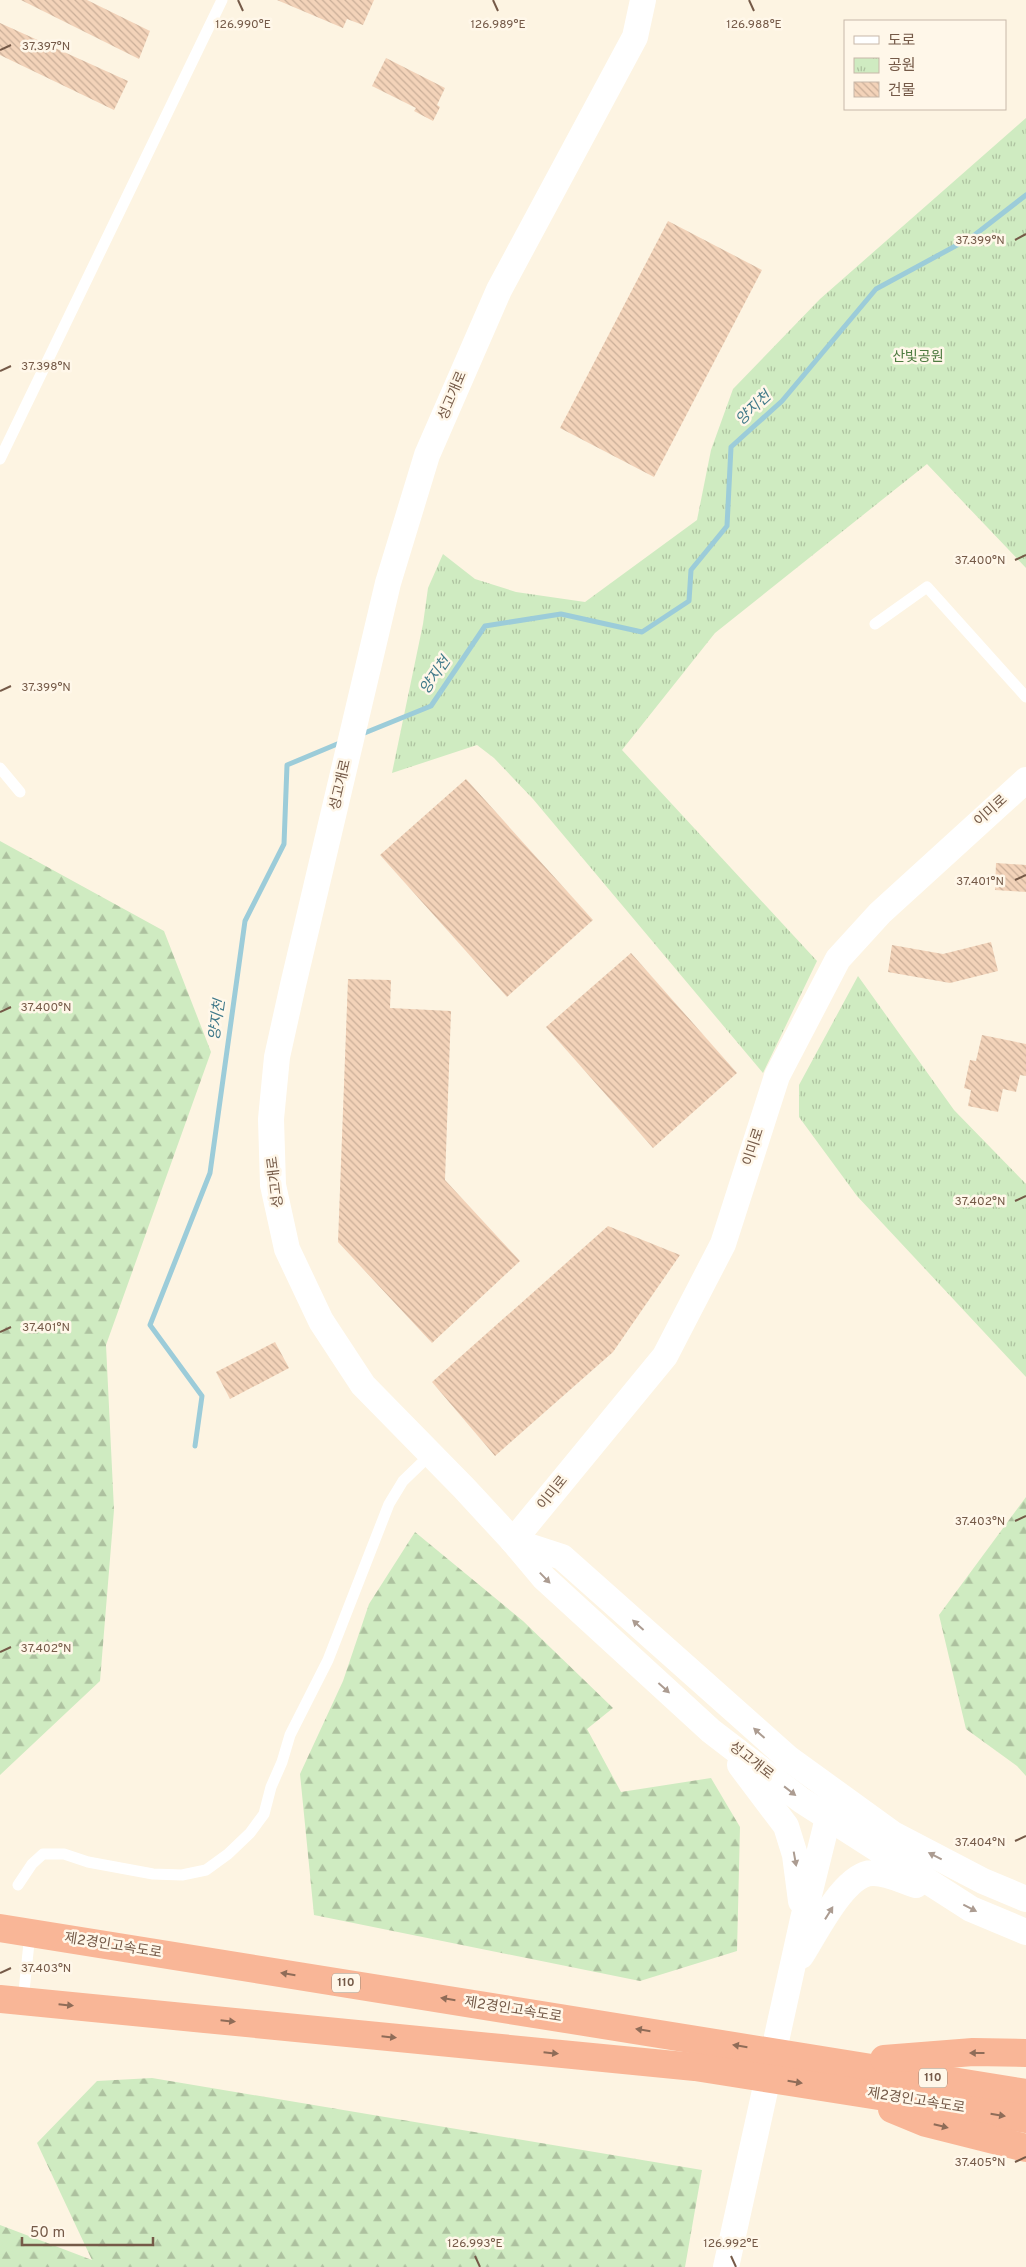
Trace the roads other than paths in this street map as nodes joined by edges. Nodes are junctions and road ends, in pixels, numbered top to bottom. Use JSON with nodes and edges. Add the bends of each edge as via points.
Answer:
{"nodes":[{"id":1,"x":222,"y":0,"type":"edge"},
{"id":2,"x":644,"y":0,"type":"edge"},
{"id":3,"x":0,"y":459,"type":"edge"},
{"id":4,"x":875,"y":624,"type":"dead end"},
{"id":5,"x":1026,"y":697,"type":"edge"},
{"id":6,"x":0,"y":768,"type":"edge"},
{"id":7,"x":1026,"y":780,"type":"edge"},
{"id":8,"x":20,"y":792,"type":"dead end"},
{"id":9,"x":431,"y":1454,"type":"junction"},
{"id":10,"x":513,"y":1541,"type":"junction"},
{"id":11,"x":713,"y":1732,"type":"junction"},
{"id":12,"x":834,"y":1792,"type":"junction"},
{"id":13,"x":828,"y":1817,"type":"junction"},
{"id":14,"x":18,"y":1885,"type":"dead end"},
{"id":15,"x":945,"y":1894,"type":"junction"},
{"id":16,"x":1026,"y":1899,"type":"edge"},
{"id":17,"x":803,"y":1919,"type":"junction"},
{"id":18,"x":0,"y":1928,"type":"edge"},
{"id":19,"x":1026,"y":1932,"type":"edge"},
{"id":20,"x":30,"y":1933,"type":"junction"},
{"id":21,"x":793,"y":1969,"type":"junction"},
{"id":22,"x":11,"y":2000,"type":"edge"},
{"id":23,"x":1026,"y":2053,"type":"edge"},
{"id":24,"x":840,"y":2062,"type":"junction"},
{"id":25,"x":847,"y":2090,"type":"junction"},
{"id":26,"x":1026,"y":2093,"type":"edge"},
{"id":27,"x":1026,"y":2119,"type":"edge"},
{"id":28,"x":1026,"y":2148,"type":"edge"},
{"id":29,"x":726,"y":2267,"type":"edge"}],
"edges":[{"from":1,"to":3,"type":"lane"},
{"from":2,"to":9,"type":"street","name":"성고개로","via":[[635,37],[499,290],[427,456],[388,583],[278,1057],[271,1120],[273,1185],[287,1249],[321,1321],[363,1384]]},
{"from":4,"to":5,"type":"lane","via":[[927,587]]},
{"from":6,"to":8,"type":"lane"},
{"from":7,"to":10,"type":"street","name":"이미로","via":[[880,913],[838,959],[777,1076],[724,1244],[665,1356]]},
{"from":9,"to":10,"type":"street","name":"성고개로"},
{"from":9,"to":14,"type":"lane","via":[[403,1481],[389,1504],[328,1660],[290,1735],[264,1814],[250,1833],[206,1870],[182,1875],[153,1874],[88,1862],[64,1854],[43,1854]]},
{"from":10,"to":11,"type":"street","name":"성고개로","one_way":true,"via":[[544,1578]]},
{"from":12,"to":10,"type":"street","name":"성고개로","one_way":true,"via":[[788,1758],[562,1557]]},
{"from":11,"to":13,"type":"street","name":"성고개로","one_way":true},
{"from":11,"to":17,"type":"street","one_way":true,"via":[[786,1826],[795,1854]]},
{"from":12,"to":13,"type":"street"},
{"from":16,"to":12,"type":"street","name":"성고개로","one_way":true,"via":[[893,1834]]},
{"from":13,"to":15,"type":"street","name":"성고개로"},
{"from":13,"to":17,"type":"street"},
{"from":15,"to":19,"type":"street","name":"성고개로","one_way":true},
{"from":21,"to":15,"type":"street","one_way":true,"via":[[839,1896],[858,1876],[878,1873]]},
{"from":17,"to":21,"type":"street"},
{"from":18,"to":20,"type":"highway","name":"제2경인고속도로","number":"110"},
{"from":20,"to":22,"type":"lane"},
{"from":24,"to":20,"type":"highway","name":"제2경인고속도로","number":"110","one_way":true},
{"from":21,"to":29,"type":"street"},
{"from":22,"to":25,"type":"highway","name":"제2경인고속도로","number":"110","one_way":true,"via":[[695,2067]]},
{"from":23,"to":24,"type":"highway","one_way":true,"via":[[972,2052]]},
{"from":24,"to":26,"type":"highway","name":"제2경인고속도로","number":"110"},
{"from":25,"to":27,"type":"highway","name":"제2경인고속도로","number":"110","one_way":true},
{"from":25,"to":28,"type":"highway","one_way":true,"via":[[926,2122]]}]}
